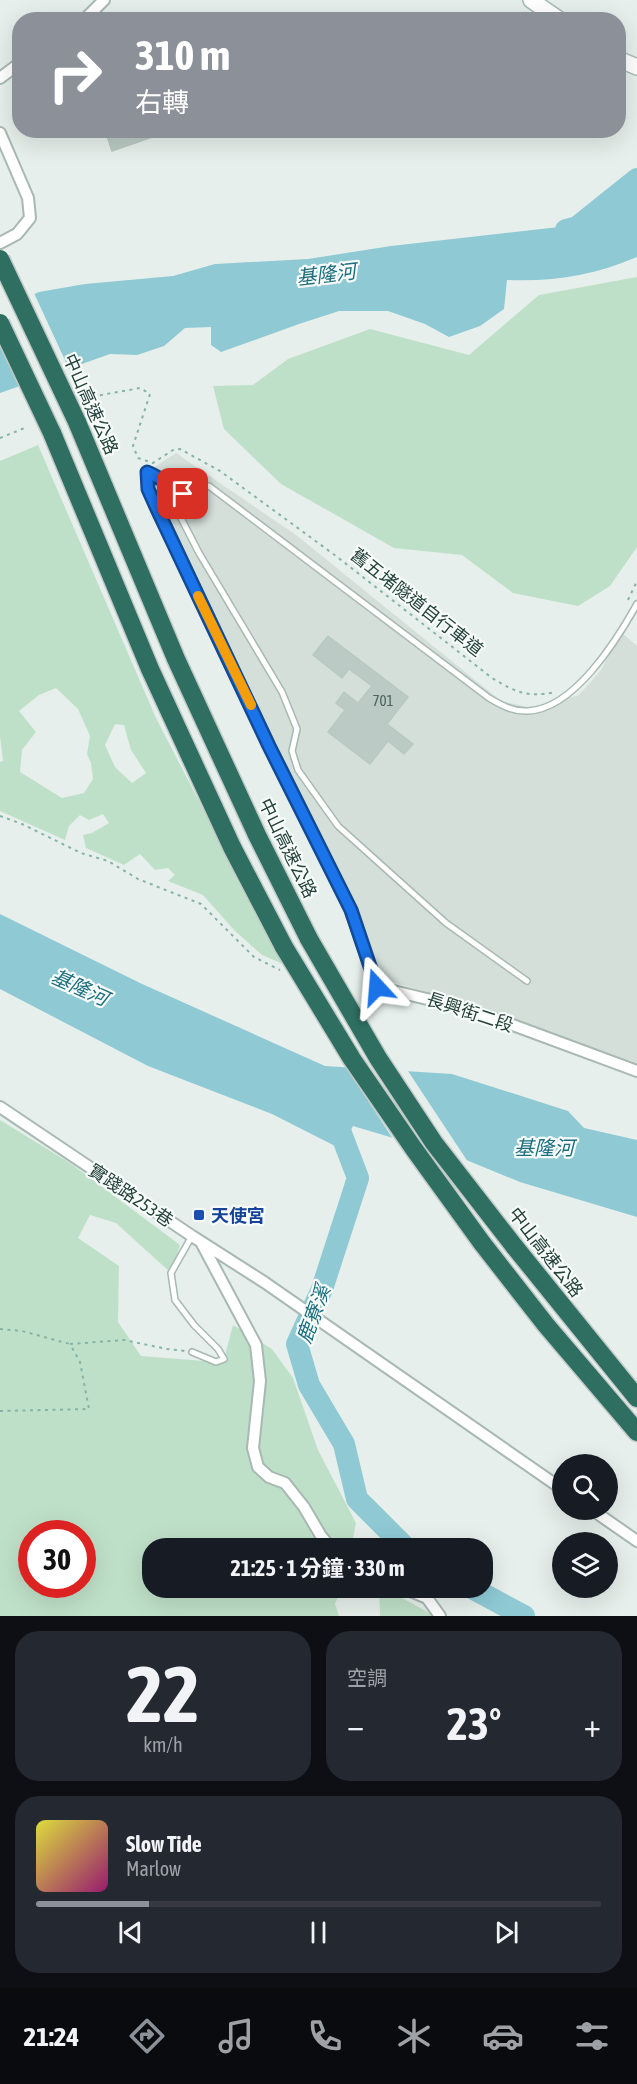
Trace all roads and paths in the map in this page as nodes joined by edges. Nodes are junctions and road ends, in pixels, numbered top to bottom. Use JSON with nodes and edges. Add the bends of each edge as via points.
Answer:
{"nodes":[{"id":1,"x":104,"y":0,"type":"edge"},
{"id":2,"x":531,"y":0,"type":"edge"},
{"id":3,"x":92,"y":12,"type":"edge"},
{"id":4,"x":548,"y":12,"type":"edge"},
{"id":5,"x":0,"y":133,"type":"edge"},
{"id":6,"x":0,"y":243,"type":"edge"},
{"id":7,"x":0,"y":259,"type":"edge"},
{"id":8,"x":0,"y":323,"type":"edge"},
{"id":9,"x":87,"y":403,"type":"dead end"},
{"id":10,"x":27,"y":427,"type":"dead end"},
{"id":11,"x":0,"y":438,"type":"edge"},
{"id":12,"x":148,"y":489,"type":"joint"},
{"id":13,"x":183,"y":494,"type":"junction"},
{"id":14,"x":637,"y":581,"type":"edge"},
{"id":15,"x":637,"y":604,"type":"edge"},
{"id":16,"x":625,"y":607,"type":"dead end"},
{"id":17,"x":561,"y":688,"type":"dead end"},
{"id":18,"x":0,"y":816,"type":"edge"},
{"id":19,"x":286,"y":972,"type":"dead end"},
{"id":20,"x":527,"y":981,"type":"dead end"},
{"id":21,"x":637,"y":1071,"type":"edge"},
{"id":22,"x":0,"y":1107,"type":"edge"},
{"id":23,"x":196,"y":1239,"type":"junction"},
{"id":24,"x":238,"y":1265,"type":"junction"},
{"id":25,"x":220,"y":1277,"type":"junction"},
{"id":26,"x":0,"y":1329,"type":"edge"},
{"id":27,"x":70,"y":1344,"type":"junction"},
{"id":28,"x":192,"y":1352,"type":"joint"},
{"id":29,"x":637,"y":1398,"type":"edge"},
{"id":30,"x":0,"y":1411,"type":"edge"},
{"id":31,"x":637,"y":1432,"type":"edge"},
{"id":32,"x":552,"y":1482,"type":"edge"},
{"id":33,"x":607,"y":1520,"type":"edge"},
{"id":34,"x":323,"y":1538,"type":"edge"},
{"id":35,"x":637,"y":1541,"type":"edge"},
{"id":36,"x":427,"y":1598,"type":"edge"},
{"id":37,"x":440,"y":1616,"type":"edge"}],
"edges":[{"from":1,"to":3,"type":"street"},
{"from":2,"to":4,"type":"street"},
{"from":5,"to":6,"type":"street","via":[[28,198],[30,218],[17,234]]},
{"from":7,"to":29,"type":"highway","name":"中山高速公路","bridge":true,"via":[[77,422],[176,659],[309,939],[378,1058],[434,1143]]},
{"from":8,"to":31,"type":"highway","bridge":true,"via":[[52,433],[150,669],[232,847],[284,947],[352,1059],[482,1243]]},
{"from":9,"to":17,"type":"path","name":"舊五堵隧道自行車道","via":[[101,395],[140,387],[150,394],[133,446],[138,458],[153,463],[173,450],[188,452],[336,556],[492,678],[527,694]]},
{"from":10,"to":11,"type":"path"},
{"from":12,"to":13,"type":"lane","via":[[147,472]]},
{"from":12,"to":21,"type":"street","name":"長興街二段","via":[[351,910],[377,987],[426,997],[492,1018]]},
{"from":13,"to":15,"type":"lane","via":[[195,485],[209,486],[489,698],[509,709],[529,711],[555,702],[579,686],[621,632]]},
{"from":13,"to":20,"type":"lane","via":[[182,518],[291,712],[297,729],[292,751],[310,789],[338,826],[446,923]]},
{"from":14,"to":16,"type":"path"},
{"from":18,"to":19,"type":"path","via":[[201,904],[254,957]]},
{"from":22,"to":23,"type":"street","name":"實踐路253巷"},
{"from":23,"to":24,"type":"street","name":"實踐路253巷"},
{"from":23,"to":25,"type":"street"},
{"from":23,"to":28,"type":"lane","via":[[171,1273],[175,1300],[224,1359],[216,1362]]},
{"from":24,"to":25,"type":"street","via":[[224,1263]]},
{"from":24,"to":32,"type":"street","name":"實踐路253巷"},
{"from":25,"to":34,"type":"street","via":[[256,1344],[260,1381],[253,1448],[258,1467],[285,1483]]},
{"from":26,"to":27,"type":"path"},
{"from":27,"to":28,"type":"path","via":[[124,1340]]},
{"from":27,"to":30,"type":"path","via":[[80,1362],[89,1408]]},
{"from":33,"to":35,"type":"street"},
{"from":36,"to":37,"type":"street"}]}
